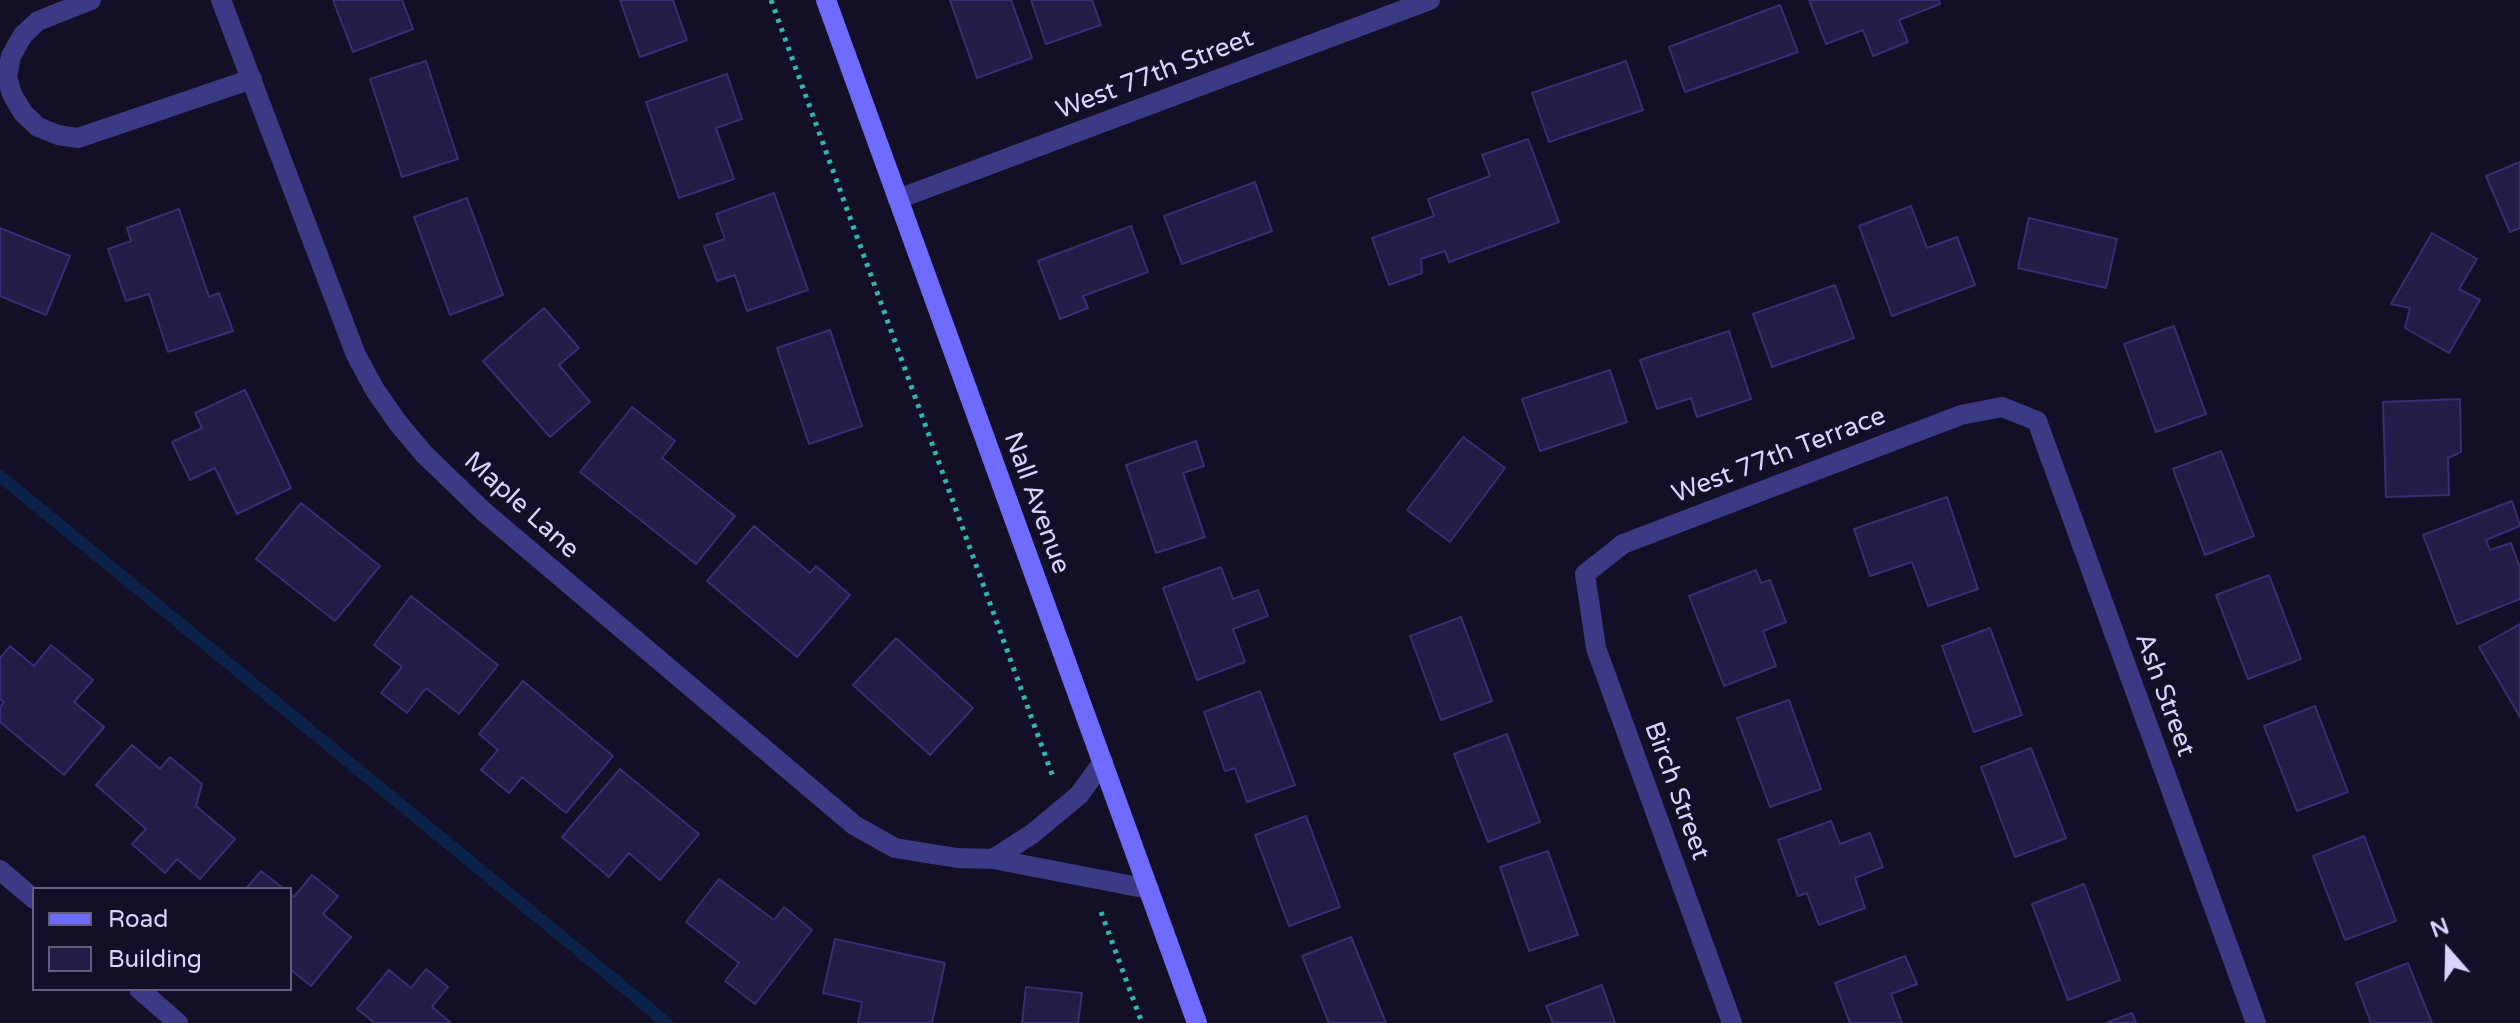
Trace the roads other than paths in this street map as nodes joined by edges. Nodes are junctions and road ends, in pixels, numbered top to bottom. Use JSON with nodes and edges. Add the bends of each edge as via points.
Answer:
{"nodes":[{"id":1,"x":91,"y":0,"type":"edge"},
{"id":2,"x":221,"y":0,"type":"edge"},
{"id":3,"x":826,"y":0,"type":"edge"},
{"id":4,"x":1430,"y":0,"type":"edge"},
{"id":5,"x":252,"y":79,"type":"junction"},
{"id":6,"x":898,"y":199,"type":"junction"},
{"id":7,"x":2002,"y":407,"type":"joint"},
{"id":8,"x":1585,"y":574,"type":"joint"},
{"id":9,"x":1103,"y":762,"type":"junction"},
{"id":10,"x":993,"y":859,"type":"junction"},
{"id":11,"x":0,"y":870,"type":"edge"},
{"id":12,"x":1149,"y":889,"type":"junction"},
{"id":13,"x":32,"y":897,"type":"edge"},
{"id":14,"x":141,"y":991,"type":"edge"},
{"id":15,"x":178,"y":1023,"type":"edge"},
{"id":16,"x":1197,"y":1023,"type":"edge"},
{"id":17,"x":1732,"y":1023,"type":"edge"},
{"id":18,"x":2256,"y":1023,"type":"edge"}],
"edges":[{"from":1,"to":5,"type":"street","via":[[38,21],[11,56],[7,77],[12,94],[38,127],[78,138]]},
{"from":2,"to":5,"type":"street","name":"Maple Lane"},
{"from":3,"to":6,"type":"main road","name":"Nall Avenue"},
{"from":4,"to":6,"type":"street","name":"West 77th Street"},
{"from":5,"to":10,"type":"street","name":"Maple Lane","via":[[356,355],[375,390],[424,454],[483,511],[854,825],[895,848]]},
{"from":6,"to":9,"type":"main road","name":"Nall Avenue"},
{"from":7,"to":8,"type":"street","name":"West 77th Terrace","via":[[1961,415],[1623,544]]},
{"from":7,"to":18,"type":"street","name":"Ash Street","via":[[2037,421]]},
{"from":8,"to":17,"type":"street","name":"Birch Street","via":[[1596,648]]},
{"from":9,"to":10,"type":"street","via":[[1079,795]]},
{"from":9,"to":12,"type":"main road","name":"Nall Avenue"},
{"from":10,"to":12,"type":"street","name":"Maple Lane"},
{"from":11,"to":13,"type":"street"},
{"from":12,"to":16,"type":"main road","name":"Nall Avenue"},
{"from":14,"to":15,"type":"street"}]}
